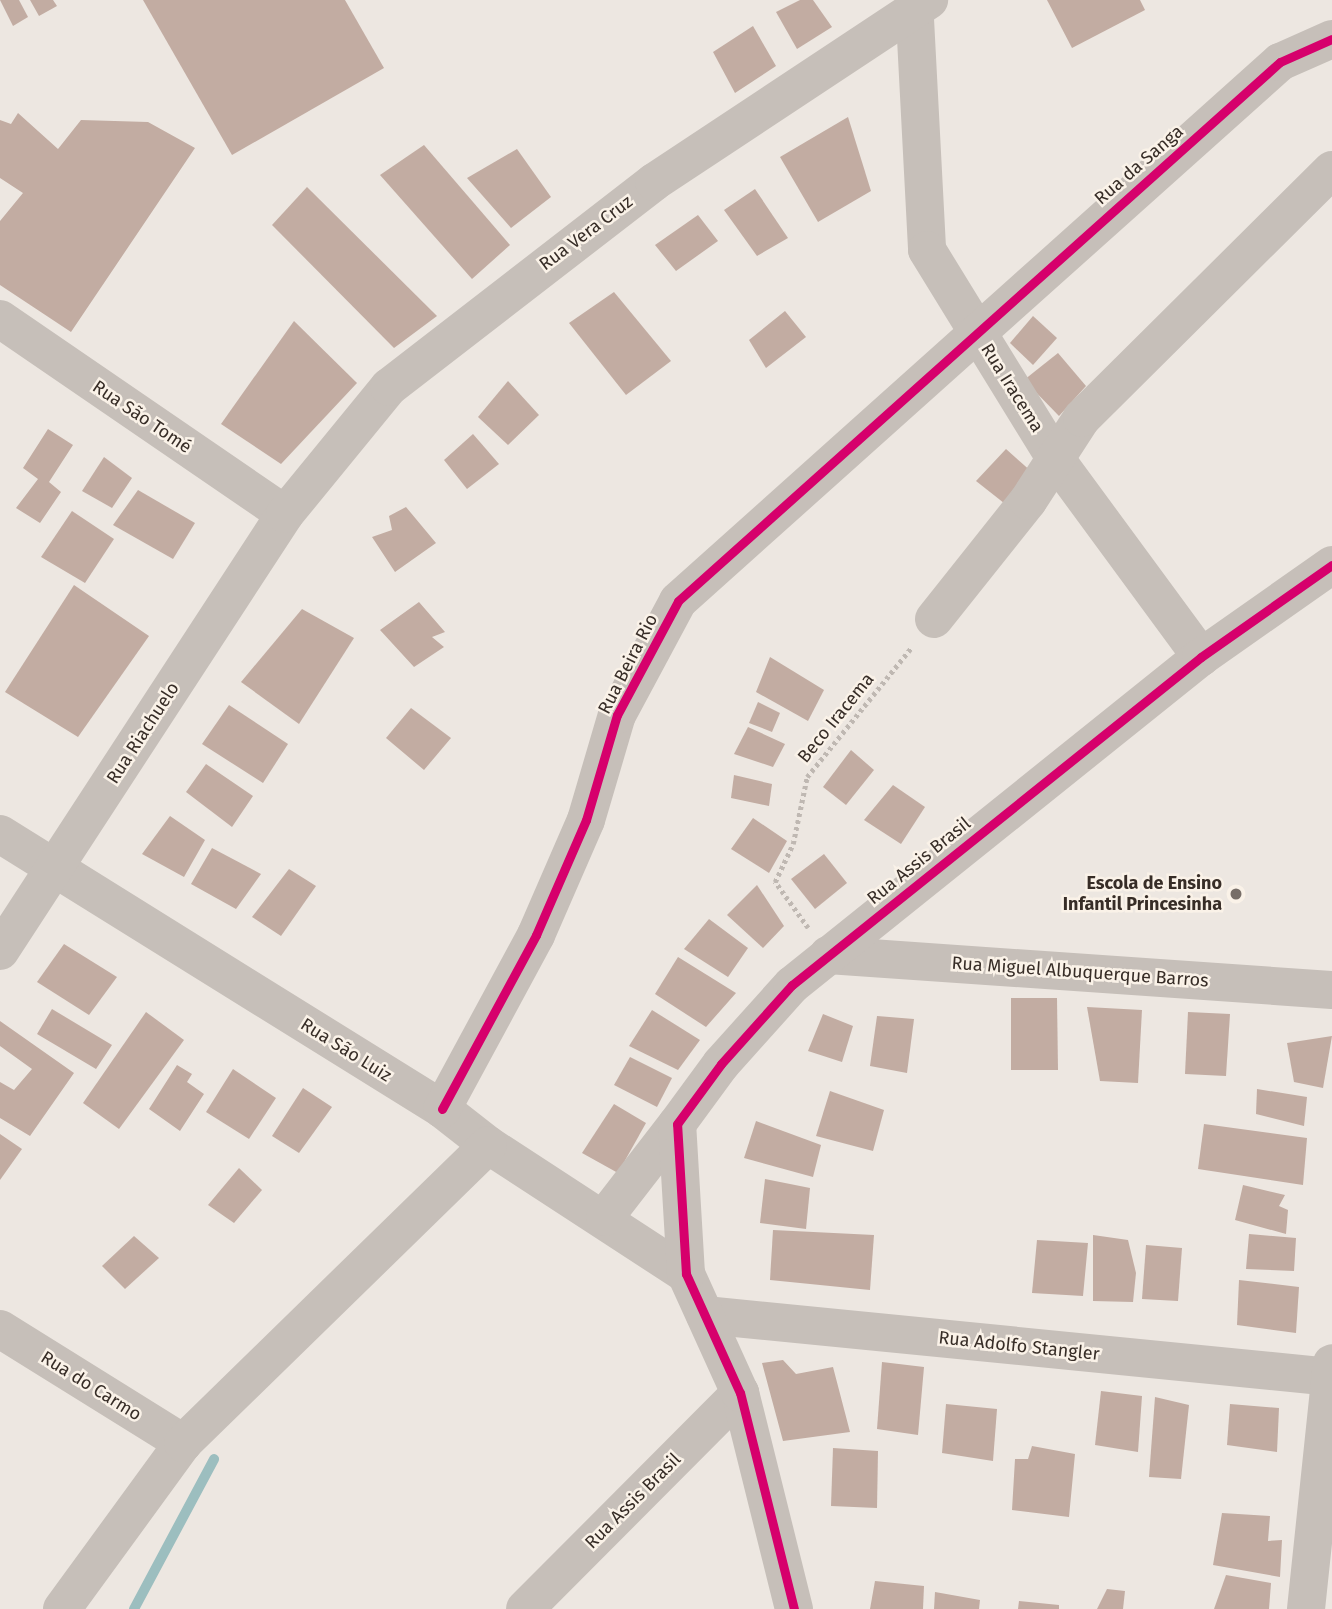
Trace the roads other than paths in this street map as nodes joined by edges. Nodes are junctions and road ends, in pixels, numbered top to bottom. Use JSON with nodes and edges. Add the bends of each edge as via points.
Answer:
{"nodes":[{"id":1,"x":919,"y":3,"type":"edge"},
{"id":2,"x":1332,"y":39,"type":"edge"},
{"id":3,"x":1332,"y":170,"type":"edge"},
{"id":4,"x":0,"y":319,"type":"edge"},
{"id":5,"x":976,"y":330,"type":"junction"},
{"id":6,"x":1055,"y":458,"type":"junction"},
{"id":7,"x":285,"y":514,"type":"junction"},
{"id":8,"x":1332,"y":565,"type":"edge"},
{"id":9,"x":934,"y":619,"type":"road end"},
{"id":10,"x":1201,"y":657,"type":"junction"},
{"id":11,"x":0,"y":834,"type":"edge"},
{"id":12,"x":55,"y":870,"type":"junction"},
{"id":13,"x":0,"y":951,"type":"edge"},
{"id":14,"x":828,"y":955,"type":"junction"},
{"id":15,"x":1332,"y":990,"type":"edge"},
{"id":16,"x":442,"y":1109,"type":"junction"},
{"id":17,"x":677,"y":1124,"type":"junction"},
{"id":18,"x":488,"y":1146,"type":"junction"},
{"id":19,"x":605,"y":1217,"type":"junction"},
{"id":20,"x":686,"y":1274,"type":"junction"},
{"id":21,"x":705,"y":1315,"type":"junction"},
{"id":22,"x":0,"y":1329,"type":"edge"},
{"id":23,"x":1331,"y":1372,"type":"edge"},
{"id":24,"x":740,"y":1393,"type":"junction"},
{"id":25,"x":183,"y":1443,"type":"junction"},
{"id":26,"x":62,"y":1609,"type":"edge"},
{"id":27,"x":526,"y":1609,"type":"edge"},
{"id":28,"x":794,"y":1609,"type":"edge"},
{"id":29,"x":1307,"y":1609,"type":"edge"}],
"edges":[{"from":1,"to":5,"type":"street","name":"Rua Iracema","via":[[927,250]]},
{"from":1,"to":7,"type":"street","name":"Rua Vera Cruz","via":[[654,182],[389,387]]},
{"from":2,"to":5,"type":"street","name":"Rua da Sanga","via":[[1280,62]]},
{"from":3,"to":6,"type":"street","via":[[1082,418]]},
{"from":4,"to":7,"type":"street","name":"Rua São Tomé"},
{"from":5,"to":6,"type":"street","name":"Rua Iracema"},
{"from":5,"to":16,"type":"street","name":"Rua Beira Rio","via":[[678,601],[617,715],[586,820],[536,935]]},
{"from":6,"to":9,"type":"street","via":[[1028,501]]},
{"from":6,"to":10,"type":"street","name":"Rua Iracema"},
{"from":7,"to":12,"type":"street","name":"Rua Riachuelo"},
{"from":8,"to":10,"type":"street","name":"Rua Assis Brasil"},
{"from":10,"to":14,"type":"street","name":"Rua Assis Brasil"},
{"from":11,"to":12,"type":"street","name":"Rua São Luiz"},
{"from":12,"to":13,"type":"street","name":"Rua Riachuelo"},
{"from":12,"to":16,"type":"street","name":"Rua São Luiz"},
{"from":14,"to":15,"type":"street","name":"Rua Miguel Albuquerque Barros"},
{"from":14,"to":17,"type":"street","name":"Rua Assis Brasil","via":[[792,985],[721,1064]]},
{"from":16,"to":18,"type":"street","name":"Rua São Luiz"},
{"from":17,"to":19,"type":"street","name":"Rua Assis Brasil"},
{"from":17,"to":20,"type":"street"},
{"from":18,"to":19,"type":"street","name":"Rua São Luiz"},
{"from":18,"to":25,"type":"street"},
{"from":19,"to":20,"type":"street","name":"Rua São Luiz"},
{"from":20,"to":21,"type":"street"},
{"from":21,"to":23,"type":"street","name":"Rua Adolfo Stangler"},
{"from":21,"to":24,"type":"street"},
{"from":22,"to":25,"type":"street","name":"Rua do Carmo"},
{"from":23,"to":29,"type":"street"},
{"from":24,"to":27,"type":"street","name":"Rua Assis Brasil"},
{"from":24,"to":28,"type":"street"},
{"from":25,"to":26,"type":"street"}]}
